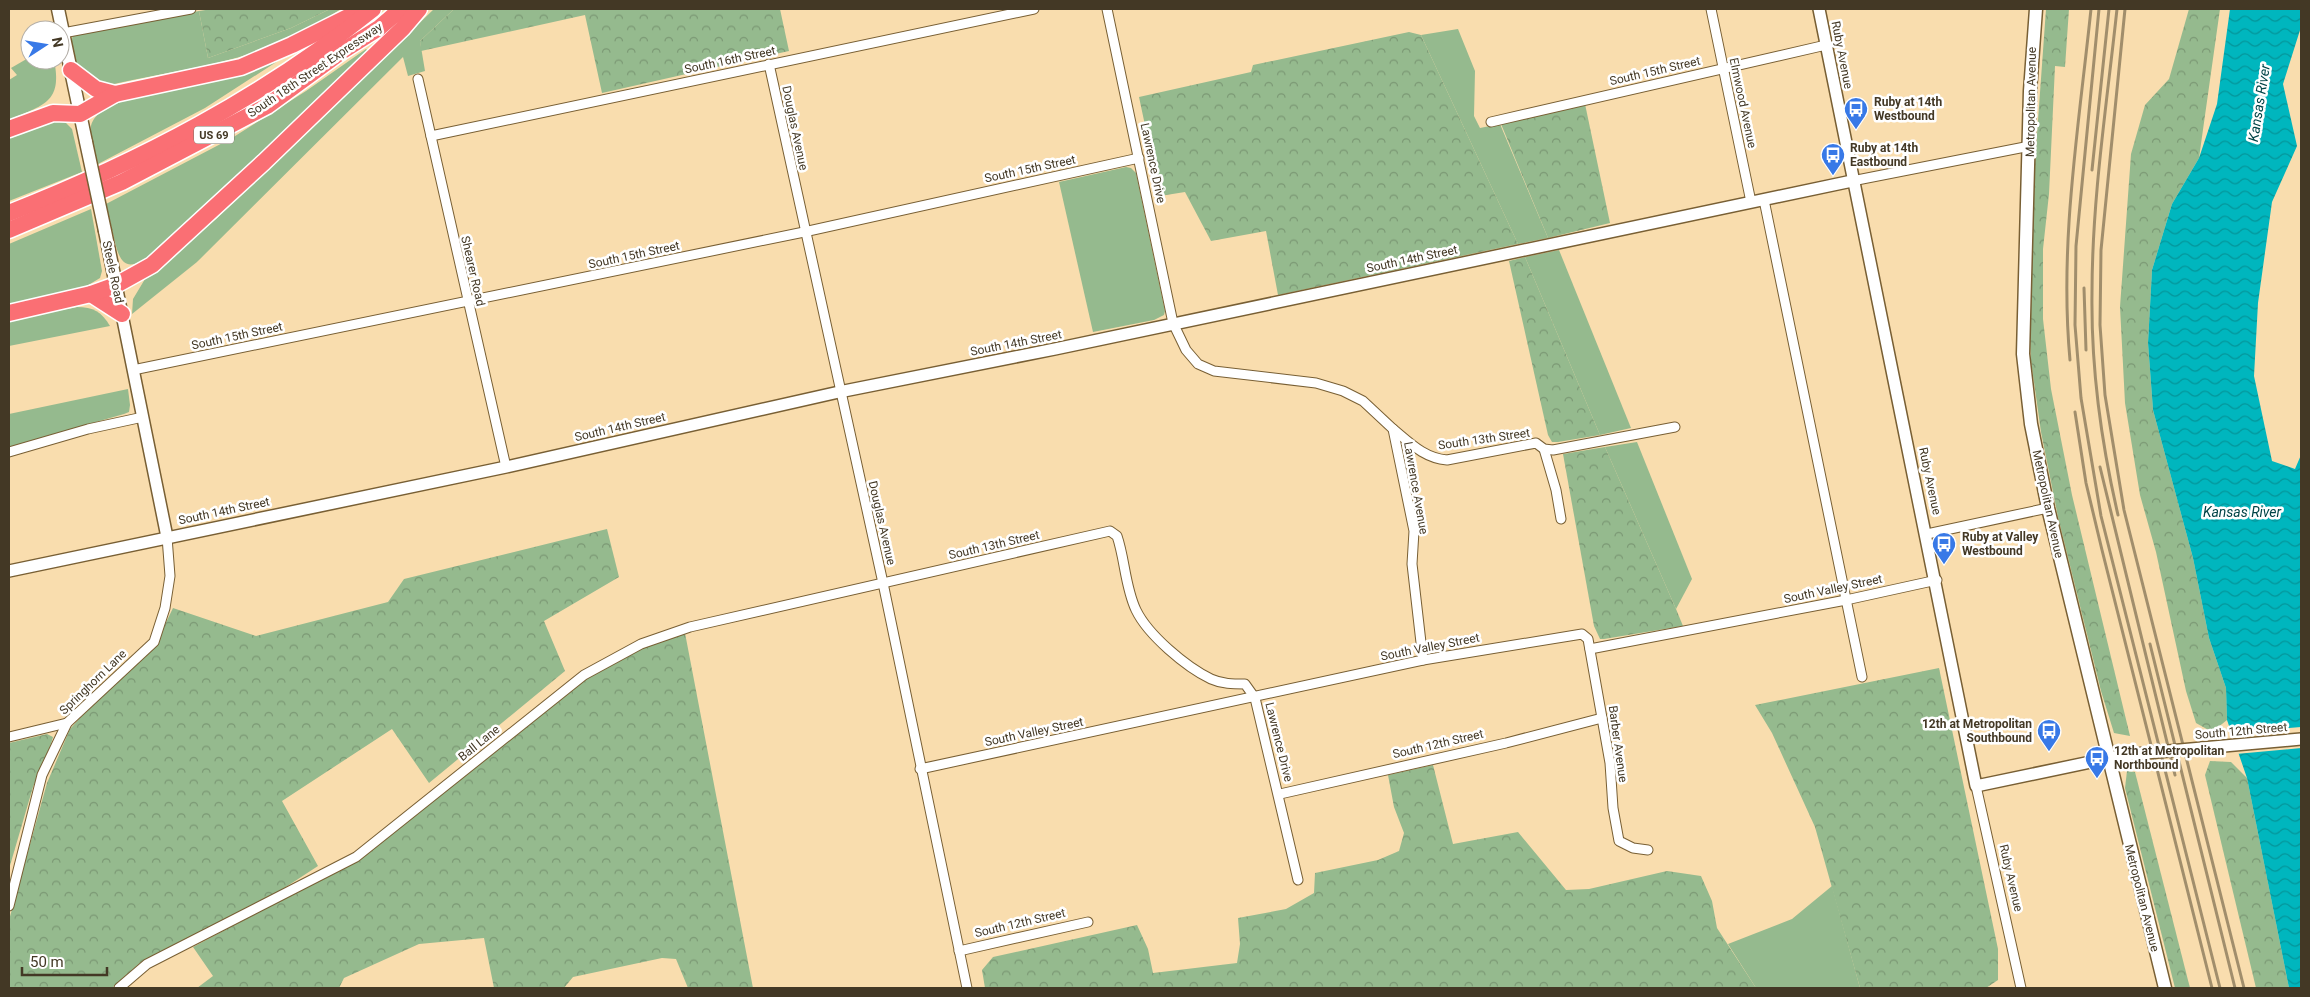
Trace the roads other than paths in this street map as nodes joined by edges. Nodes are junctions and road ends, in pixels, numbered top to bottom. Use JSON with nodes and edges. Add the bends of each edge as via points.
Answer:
{"nodes":[{"id":1,"x":191,"y":9,"type":"edge"},
{"id":2,"x":363,"y":9,"type":"edge"},
{"id":3,"x":373,"y":9,"type":"edge"},
{"id":4,"x":402,"y":9,"type":"edge"},
{"id":5,"x":419,"y":9,"type":"edge"},
{"id":6,"x":1034,"y":9,"type":"edge"},
{"id":7,"x":1118,"y":9,"type":"edge"},
{"id":8,"x":1711,"y":9,"type":"edge"},
{"id":9,"x":1819,"y":9,"type":"edge"},
{"id":10,"x":2036,"y":9,"type":"edge"},
{"id":11,"x":1107,"y":10,"type":"edge"},
{"id":12,"x":70,"y":32,"type":"edge"},
{"id":13,"x":1826,"y":45,"type":"junction"},
{"id":14,"x":769,"y":64,"type":"junction"},
{"id":15,"x":70,"y":65,"type":"edge"},
{"id":16,"x":1723,"y":68,"type":"junction"},
{"id":17,"x":71,"y":70,"type":"junction"},
{"id":18,"x":418,"y":79,"type":"dead end"},
{"id":19,"x":115,"y":94,"type":"junction"},
{"id":20,"x":80,"y":114,"type":"junction"},
{"id":21,"x":1491,"y":122,"type":"dead end"},
{"id":22,"x":9,"y":129,"type":"edge"},
{"id":23,"x":431,"y":136,"type":"junction"},
{"id":24,"x":2030,"y":146,"type":"junction"},
{"id":25,"x":1139,"y":158,"type":"junction"},
{"id":26,"x":1852,"y":182,"type":"junction"},
{"id":27,"x":1764,"y":200,"type":"junction"},
{"id":28,"x":1752,"y":202,"type":"junction"},
{"id":29,"x":9,"y":213,"type":"edge"},
{"id":30,"x":9,"y":230,"type":"edge"},
{"id":31,"x":804,"y":232,"type":"junction"},
{"id":32,"x":116,"y":285,"type":"junction"},
{"id":33,"x":91,"y":294,"type":"junction"},
{"id":34,"x":467,"y":302,"type":"junction"},
{"id":35,"x":9,"y":313,"type":"edge"},
{"id":36,"x":122,"y":314,"type":"junction"},
{"id":37,"x":1173,"y":323,"type":"junction"},
{"id":38,"x":133,"y":370,"type":"junction"},
{"id":39,"x":839,"y":392,"type":"junction"},
{"id":40,"x":143,"y":417,"type":"junction"},
{"id":41,"x":1676,"y":427,"type":"dead end"},
{"id":42,"x":1393,"y":429,"type":"junction"},
{"id":43,"x":1544,"y":449,"type":"junction"},
{"id":44,"x":9,"y":452,"type":"edge"},
{"id":45,"x":506,"y":467,"type":"junction"},
{"id":46,"x":2048,"y":508,"type":"junction"},
{"id":47,"x":1561,"y":518,"type":"dead end"},
{"id":48,"x":1110,"y":531,"type":"joint"},
{"id":49,"x":1927,"y":534,"type":"junction"},
{"id":50,"x":167,"y":537,"type":"junction"},
{"id":51,"x":9,"y":571,"type":"edge"},
{"id":52,"x":1937,"y":580,"type":"junction"},
{"id":53,"x":883,"y":583,"type":"junction"},
{"id":54,"x":1846,"y":600,"type":"junction"},
{"id":55,"x":1590,"y":649,"type":"junction"},
{"id":56,"x":1423,"y":660,"type":"junction"},
{"id":57,"x":1862,"y":677,"type":"dead end"},
{"id":58,"x":1255,"y":698,"type":"junction"},
{"id":59,"x":1602,"y":718,"type":"junction"},
{"id":60,"x":67,"y":723,"type":"junction"},
{"id":61,"x":9,"y":737,"type":"edge"},
{"id":62,"x":2301,"y":739,"type":"edge"},
{"id":63,"x":2107,"y":758,"type":"junction"},
{"id":64,"x":920,"y":769,"type":"junction"},
{"id":65,"x":1976,"y":786,"type":"junction"},
{"id":66,"x":1280,"y":794,"type":"junction"},
{"id":67,"x":1648,"y":850,"type":"dead end"},
{"id":68,"x":1298,"y":880,"type":"dead end"},
{"id":69,"x":9,"y":906,"type":"edge"},
{"id":70,"x":1088,"y":922,"type":"dead end"},
{"id":71,"x":959,"y":951,"type":"junction"},
{"id":72,"x":119,"y":988,"type":"edge"},
{"id":73,"x":967,"y":988,"type":"edge"},
{"id":74,"x":2021,"y":988,"type":"edge"},
{"id":75,"x":2165,"y":988,"type":"edge"}],
"edges":[{"from":1,"to":12,"type":"street"},
{"from":2,"to":19,"type":"highway","via":[[241,67]]},
{"from":3,"to":29,"type":"highway","name":"South 18th Street Expressway","number":"US 69","via":[[332,41],[199,126],[137,159]]},
{"from":4,"to":30,"type":"highway","name":"South 18th Street Expressway","number":"US 69","via":[[267,106],[122,182]]},
{"from":5,"to":32,"type":"highway","via":[[182,238],[152,264]]},
{"from":6,"to":14,"type":"street","name":"South 16th Street"},
{"from":7,"to":11,"type":"street"},
{"from":8,"to":16,"type":"street","name":"Elmwood Avenue"},
{"from":9,"to":13,"type":"street","name":"Ruby Avenue"},
{"from":10,"to":24,"type":"main road","name":"Metropolitan Avenue"},
{"from":11,"to":25,"type":"street","name":"Lawrence Drive"},
{"from":13,"to":16,"type":"street","name":"South 15th Street"},
{"from":13,"to":26,"type":"street","name":"Ruby Avenue"},
{"from":14,"to":23,"type":"street","name":"South 16th Street"},
{"from":14,"to":31,"type":"street","name":"Douglas Avenue"},
{"from":15,"to":17,"type":"main road","name":"Steele Road"},
{"from":16,"to":21,"type":"street","name":"South 15th Street"},
{"from":16,"to":28,"type":"street","name":"Elmwood Avenue"},
{"from":17,"to":19,"type":"highway","via":[[96,89]]},
{"from":17,"to":20,"type":"main road","name":"Steele Road"},
{"from":18,"to":23,"type":"street","name":"Shearer Road"},
{"from":19,"to":20,"type":"highway"},
{"from":20,"to":22,"type":"highway","via":[[53,113]]},
{"from":20,"to":32,"type":"main road","name":"Steele Road","bridge":true},
{"from":23,"to":34,"type":"street","name":"Shearer Road"},
{"from":24,"to":26,"type":"street","name":"South 14th Street"},
{"from":24,"to":46,"type":"main road","name":"Metropolitan Avenue","via":[[2023,354],[2031,424]]},
{"from":25,"to":31,"type":"street","name":"South 15th Street"},
{"from":25,"to":37,"type":"street","name":"Lawrence Drive"},
{"from":26,"to":27,"type":"street","name":"South 14th Street"},
{"from":26,"to":49,"type":"street","name":"Ruby Avenue"},
{"from":27,"to":28,"type":"street","name":"South 14th Street"},
{"from":27,"to":54,"type":"street"},
{"from":28,"to":37,"type":"street","name":"South 14th Street"},
{"from":31,"to":34,"type":"street","name":"South 15th Street"},
{"from":31,"to":39,"type":"street","name":"Douglas Avenue"},
{"from":32,"to":33,"type":"highway"},
{"from":32,"to":36,"type":"street","name":"Steele Road"},
{"from":33,"to":35,"type":"highway"},
{"from":33,"to":36,"type":"highway"},
{"from":34,"to":38,"type":"street","name":"South 15th Street"},
{"from":34,"to":45,"type":"street","name":"Shearer Road"},
{"from":36,"to":38,"type":"street","name":"Steele Road"},
{"from":37,"to":39,"type":"street","name":"South 14th Street"},
{"from":37,"to":42,"type":"street","name":"Lawrence Avenue","via":[[1186,350],[1198,364],[1214,371],[1316,384],[1343,391],[1363,401]]},
{"from":38,"to":40,"type":"street","name":"Steele Road"},
{"from":39,"to":45,"type":"street","name":"South 14th Street"},
{"from":39,"to":53,"type":"street","name":"Douglas Avenue"},
{"from":40,"to":44,"type":"street"},
{"from":40,"to":50,"type":"street","name":"Steele Road"},
{"from":41,"to":43,"type":"street","name":"South 13th Street"},
{"from":42,"to":43,"type":"street","name":"South 13th Street","via":[[1423,454],[1435,459],[1447,460],[1536,443]]},
{"from":42,"to":56,"type":"street","name":"Lawrence Avenue","via":[[1414,531],[1412,564]]},
{"from":43,"to":47,"type":"street"},
{"from":45,"to":50,"type":"street","name":"South 14th Street"},
{"from":46,"to":49,"type":"street"},
{"from":46,"to":63,"type":"main road","name":"Metropolitan Avenue"},
{"from":48,"to":53,"type":"street","name":"South 13th Street"},
{"from":48,"to":58,"type":"street","name":"Lawrence Drive","via":[[1117,536],[1136,609],[1148,630],[1192,667],[1212,679],[1228,684],[1245,684]]},
{"from":49,"to":52,"type":"street","name":"Ruby Avenue"},
{"from":50,"to":51,"type":"street","name":"South 14th Street"},
{"from":50,"to":60,"type":"street","name":"Springhorn Lane","via":[[170,576],[165,608],[154,642]]},
{"from":52,"to":54,"type":"street","name":"South Valley Street"},
{"from":52,"to":65,"type":"street","name":"Ruby Avenue"},
{"from":53,"to":64,"type":"street","name":"Douglas Avenue"},
{"from":53,"to":72,"type":"street","name":"Ball Lane","via":[[690,627],[641,644],[584,675],[356,857],[147,964]]},
{"from":54,"to":55,"type":"street","name":"South Valley Street"},
{"from":54,"to":57,"type":"street"},
{"from":55,"to":56,"type":"street","name":"South Valley Street","via":[[1586,636],[1578,634]]},
{"from":55,"to":59,"type":"street","name":"Barber Avenue"},
{"from":56,"to":58,"type":"street","name":"South Valley Street"},
{"from":58,"to":64,"type":"street","name":"South Valley Street"},
{"from":58,"to":66,"type":"street","name":"Lawrence Drive"},
{"from":59,"to":66,"type":"street","name":"South 12th Street"},
{"from":59,"to":67,"type":"street","name":"Barber Avenue","via":[[1619,841],[1633,848]]},
{"from":60,"to":61,"type":"street"},
{"from":60,"to":69,"type":"street","name":"Springhorn Lane","via":[[42,775]]},
{"from":62,"to":63,"type":"street","name":"South 12th Street","bridge":true},
{"from":63,"to":65,"type":"street","name":"South 12th Street"},
{"from":63,"to":75,"type":"main road","name":"Metropolitan Avenue"},
{"from":64,"to":71,"type":"street","name":"Douglas Avenue"},
{"from":65,"to":74,"type":"street","name":"Ruby Avenue"},
{"from":66,"to":68,"type":"street","name":"Lawrence Drive"},
{"from":70,"to":71,"type":"street","name":"South 12th Street"},
{"from":71,"to":73,"type":"street","name":"Douglas Avenue"}]}
